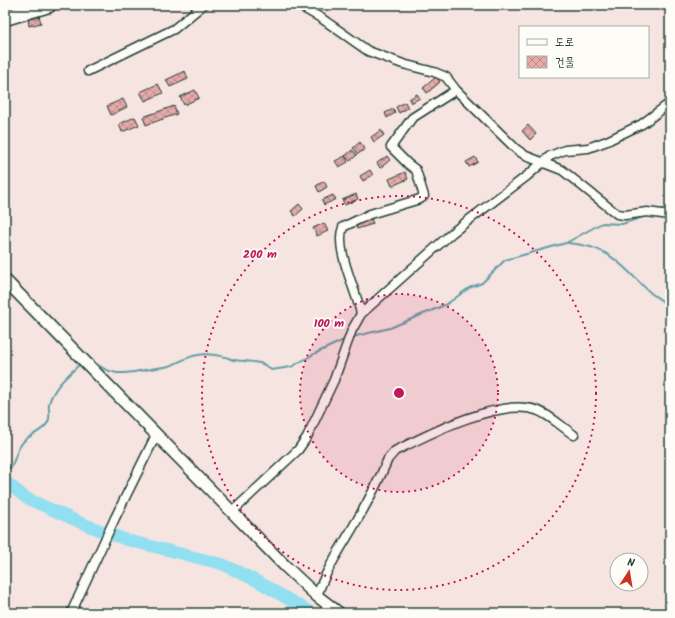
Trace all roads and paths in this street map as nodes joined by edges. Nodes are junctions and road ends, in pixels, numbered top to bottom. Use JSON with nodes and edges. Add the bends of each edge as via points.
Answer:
{"nodes":[{"id":1,"x":13,"y":5,"type":"edge"},
{"id":2,"x":38,"y":5,"type":"edge"},
{"id":3,"x":49,"y":5,"type":"edge"},
{"id":4,"x":203,"y":5,"type":"edge"},
{"id":5,"x":298,"y":5,"type":"edge"},
{"id":6,"x":5,"y":18,"type":"edge"},
{"id":7,"x":88,"y":71,"type":"dead end"},
{"id":8,"x":456,"y":90,"type":"junction"},
{"id":9,"x":670,"y":103,"type":"edge"},
{"id":10,"x":542,"y":162,"type":"junction"},
{"id":11,"x":670,"y":215,"type":"edge"},
{"id":12,"x":5,"y":280,"type":"edge"},
{"id":13,"x":361,"y":314,"type":"junction"},
{"id":14,"x":156,"y":435,"type":"junction"},
{"id":15,"x":574,"y":435,"type":"dead end"},
{"id":16,"x":232,"y":512,"type":"junction"},
{"id":17,"x":317,"y":596,"type":"junction"},
{"id":18,"x":71,"y":613,"type":"edge"},
{"id":19,"x":339,"y":613,"type":"edge"}],
"edges":[{"from":1,"to":2,"type":"highway"},
{"from":3,"to":6,"type":"highway"},
{"from":4,"to":7,"type":"street","via":[[174,29]]},
{"from":5,"to":8,"type":"street","via":[[322,18],[368,51],[440,74],[446,77]]},
{"from":8,"to":10,"type":"street","via":[[508,142],[526,156]]},
{"from":8,"to":13,"type":"street","via":[[412,118],[391,147],[416,170],[424,196],[370,214],[343,227],[341,239],[345,264]]},
{"from":9,"to":10,"type":"street","via":[[642,124],[608,142],[588,148],[557,152]]},
{"from":10,"to":11,"type":"street","via":[[562,170],[618,214],[647,212]]},
{"from":10,"to":13,"type":"street","via":[[453,232]]},
{"from":12,"to":14,"type":"street"},
{"from":13,"to":16,"type":"street","via":[[307,437],[298,450]]},
{"from":14,"to":16,"type":"street"},
{"from":14,"to":18,"type":"street"},
{"from":15,"to":17,"type":"street","via":[[536,410],[517,408],[463,420],[395,451],[388,459],[357,521],[344,539]]},
{"from":16,"to":17,"type":"street"},
{"from":17,"to":19,"type":"street"}]}
